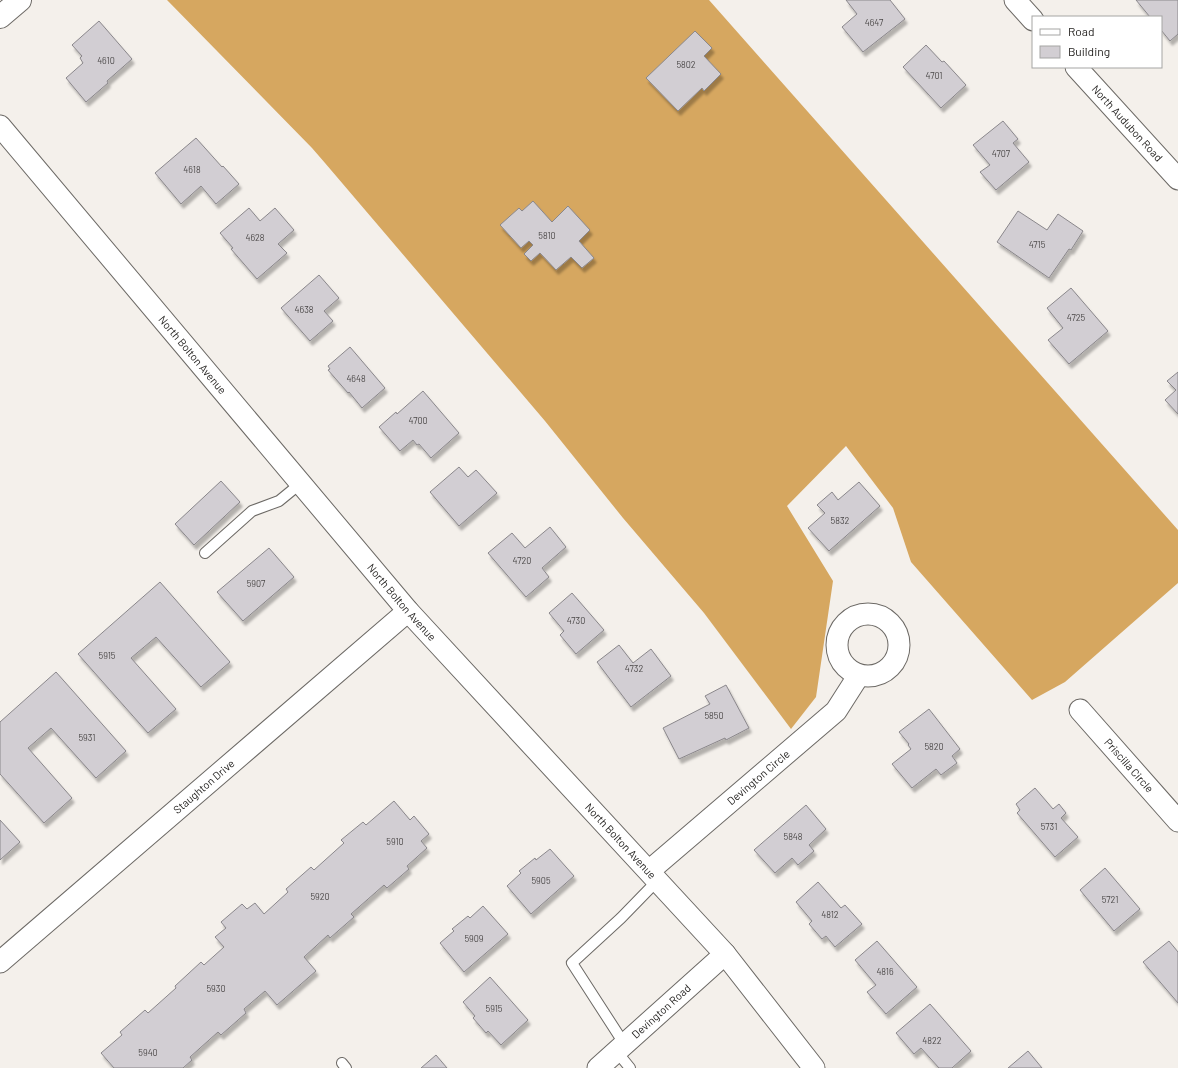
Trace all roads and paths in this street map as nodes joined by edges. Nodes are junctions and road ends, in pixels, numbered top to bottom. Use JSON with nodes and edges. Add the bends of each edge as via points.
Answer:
{"nodes":[{"id":1,"x":20,"y":0,"type":"edge"},
{"id":2,"x":1015,"y":0,"type":"edge"},
{"id":3,"x":0,"y":17,"type":"edge"},
{"id":4,"x":1032,"y":19,"type":"edge"},
{"id":5,"x":1077,"y":68,"type":"edge"},
{"id":6,"x":0,"y":126,"type":"edge"},
{"id":7,"x":1178,"y":179,"type":"edge"},
{"id":8,"x":301,"y":483,"type":"junction"},
{"id":9,"x":205,"y":553,"type":"dead end"},
{"id":10,"x":408,"y":611,"type":"junction"},
{"id":11,"x":860,"y":675,"type":"dead end"},
{"id":12,"x":1080,"y":710,"type":"dead end"},
{"id":13,"x":1178,"y":821,"type":"edge"},
{"id":14,"x":653,"y":876,"type":"junction"},
{"id":15,"x":725,"y":954,"type":"junction"},
{"id":16,"x":0,"y":962,"type":"edge"},
{"id":17,"x":621,"y":1048,"type":"junction"},
{"id":18,"x":598,"y":1068,"type":"edge"},
{"id":19,"x":630,"y":1068,"type":"edge"},
{"id":20,"x":814,"y":1068,"type":"edge"}],
"edges":[{"from":1,"to":3,"type":"main road"},
{"from":2,"to":4,"type":"street"},
{"from":5,"to":7,"type":"street","name":"North Audubon Road"},
{"from":6,"to":8,"type":"street","name":"North Bolton Avenue"},
{"from":8,"to":9,"type":"lane","via":[[279,501],[252,511]]},
{"from":8,"to":10,"type":"street","name":"North Bolton Avenue"},
{"from":10,"to":14,"type":"street","name":"North Bolton Avenue"},
{"from":10,"to":16,"type":"street","name":"Staughton Drive"},
{"from":11,"to":14,"type":"street","name":"Devington Circle","via":[[836,711]]},
{"from":12,"to":13,"type":"street","name":"Priscilla Circle"},
{"from":14,"to":15,"type":"street","name":"North Bolton Avenue"},
{"from":14,"to":17,"type":"lane","via":[[621,918],[572,962]]},
{"from":15,"to":17,"type":"street","name":"Devington Road"},
{"from":15,"to":20,"type":"street","name":"North Bolton Avenue"},
{"from":17,"to":18,"type":"street","name":"Devington Road"},
{"from":17,"to":19,"type":"lane"}]}
